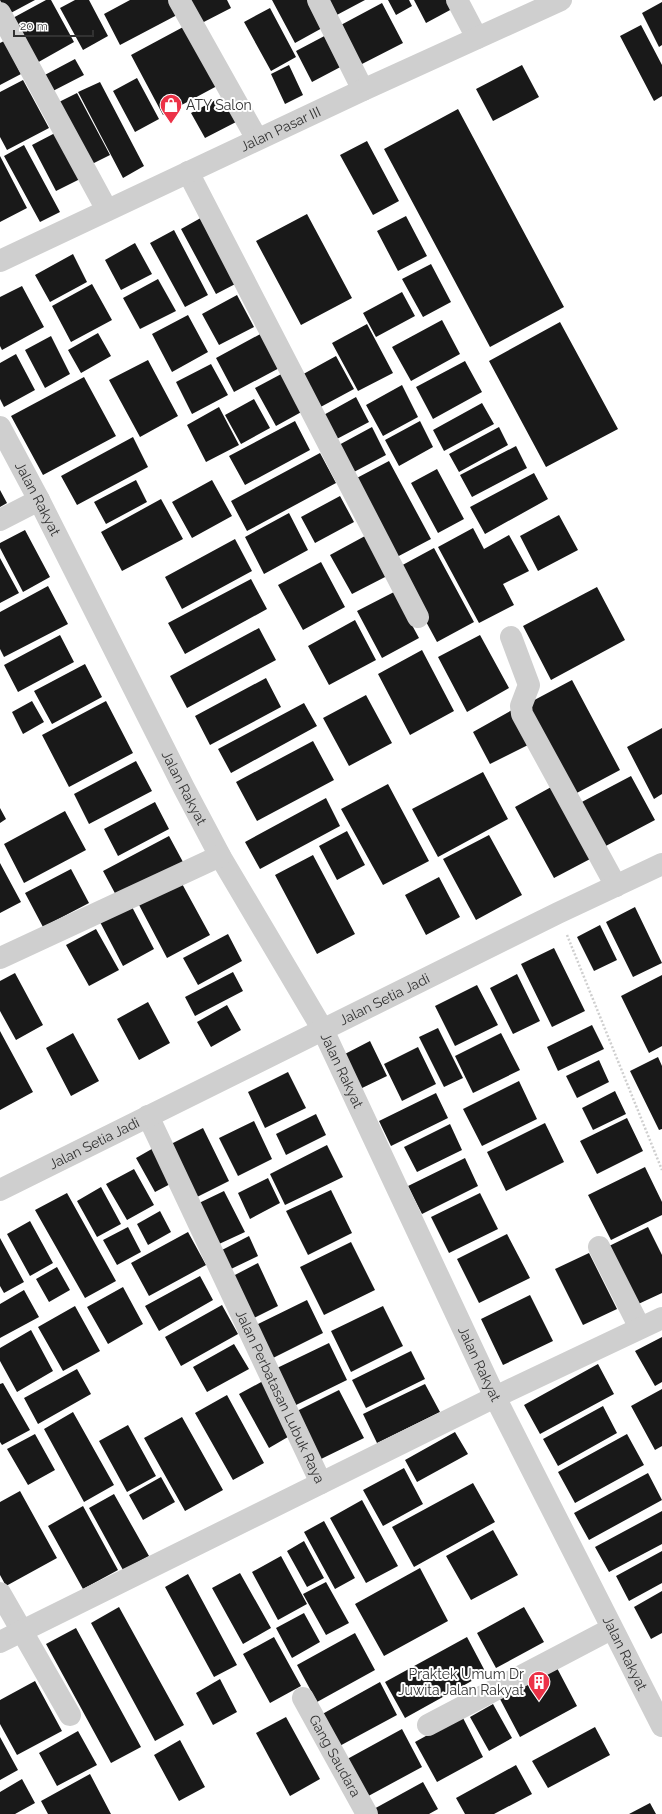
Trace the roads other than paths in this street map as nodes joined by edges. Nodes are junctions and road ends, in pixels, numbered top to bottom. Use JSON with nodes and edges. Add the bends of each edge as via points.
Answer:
{"nodes":[{"id":1,"x":179,"y":0,"type":"edge"},
{"id":2,"x":318,"y":0,"type":"edge"},
{"id":3,"x":457,"y":0,"type":"edge"},
{"id":4,"x":561,"y":0,"type":"edge"},
{"id":5,"x":0,"y":13,"type":"edge"},
{"id":6,"x":477,"y":38,"type":"junction"},
{"id":7,"x":363,"y":90,"type":"junction"},
{"id":8,"x":257,"y":139,"type":"junction"},
{"id":9,"x":188,"y":172,"type":"junction"},
{"id":10,"x":107,"y":210,"type":"junction"},
{"id":11,"x":0,"y":261,"type":"edge"},
{"id":12,"x":0,"y":426,"type":"edge"},
{"id":13,"x":39,"y":500,"type":"junction"},
{"id":14,"x":0,"y":520,"type":"edge"},
{"id":15,"x":418,"y":617,"type":"dead end"},
{"id":16,"x":510,"y":637,"type":"dead end"},
{"id":17,"x":220,"y":856,"type":"junction"},
{"id":18,"x":662,"y":864,"type":"edge"},
{"id":19,"x":616,"y":886,"type":"junction"},
{"id":20,"x":0,"y":958,"type":"edge"},
{"id":21,"x":323,"y":1030,"type":"junction"},
{"id":22,"x":148,"y":1116,"type":"junction"},
{"id":23,"x":0,"y":1190,"type":"edge"},
{"id":24,"x":599,"y":1247,"type":"dead end"},
{"id":25,"x":662,"y":1318,"type":"edge"},
{"id":26,"x":640,"y":1328,"type":"junction"},
{"id":27,"x":495,"y":1397,"type":"junction"},
{"id":28,"x":321,"y":1483,"type":"junction"},
{"id":29,"x":0,"y":1593,"type":"edge"},
{"id":30,"x":611,"y":1629,"type":"junction"},
{"id":31,"x":21,"y":1632,"type":"junction"},
{"id":32,"x":0,"y":1642,"type":"edge"},
{"id":33,"x":303,"y":1698,"type":"dead end"},
{"id":34,"x":70,"y":1715,"type":"dead end"},
{"id":35,"x":428,"y":1724,"type":"dead end"},
{"id":36,"x":662,"y":1726,"type":"edge"},
{"id":37,"x":367,"y":1814,"type":"edge"}],
"edges":[{"from":1,"to":8,"type":"street"},
{"from":2,"to":7,"type":"street"},
{"from":3,"to":6,"type":"street"},
{"from":4,"to":6,"type":"street","name":"Jalan Pasar III"},
{"from":5,"to":10,"type":"street"},
{"from":6,"to":7,"type":"street","name":"Jalan Pasar III"},
{"from":7,"to":8,"type":"street","name":"Jalan Pasar III"},
{"from":8,"to":9,"type":"street","name":"Jalan Pasar III"},
{"from":9,"to":10,"type":"street","name":"Jalan Pasar III"},
{"from":9,"to":15,"type":"street"},
{"from":10,"to":11,"type":"street","name":"Jalan Pasar III"},
{"from":12,"to":13,"type":"street","name":"Jalan Rakyat"},
{"from":13,"to":14,"type":"street"},
{"from":13,"to":17,"type":"street","name":"Jalan Rakyat"},
{"from":16,"to":19,"type":"street","via":[[529,685],[521,706],[522,714]]},
{"from":17,"to":20,"type":"street"},
{"from":17,"to":21,"type":"street","name":"Jalan Rakyat"},
{"from":18,"to":19,"type":"street","name":"Jalan Setia Jadi"},
{"from":19,"to":21,"type":"street","name":"Jalan Setia Jadi","via":[[558,912]]},
{"from":21,"to":22,"type":"street","name":"Jalan Setia Jadi"},
{"from":21,"to":27,"type":"street","name":"Jalan Rakyat"},
{"from":22,"to":23,"type":"street","name":"Jalan Setia Jadi"},
{"from":22,"to":28,"type":"street","name":"Jalan Perbatasan Lubuk Raya"},
{"from":24,"to":26,"type":"street"},
{"from":25,"to":26,"type":"street"},
{"from":26,"to":27,"type":"street"},
{"from":27,"to":28,"type":"street"},
{"from":27,"to":30,"type":"street","name":"Jalan Rakyat"},
{"from":28,"to":31,"type":"street","name":"Jalan Perbatasan Lubuk Raya"},
{"from":29,"to":31,"type":"street"},
{"from":30,"to":35,"type":"street"},
{"from":30,"to":36,"type":"street","name":"Jalan Rakyat"},
{"from":31,"to":32,"type":"street","name":"Jalan Perbatasan Lubuk Raya"},
{"from":31,"to":34,"type":"street"},
{"from":33,"to":37,"type":"street","name":"Gang Saudara"}]}
